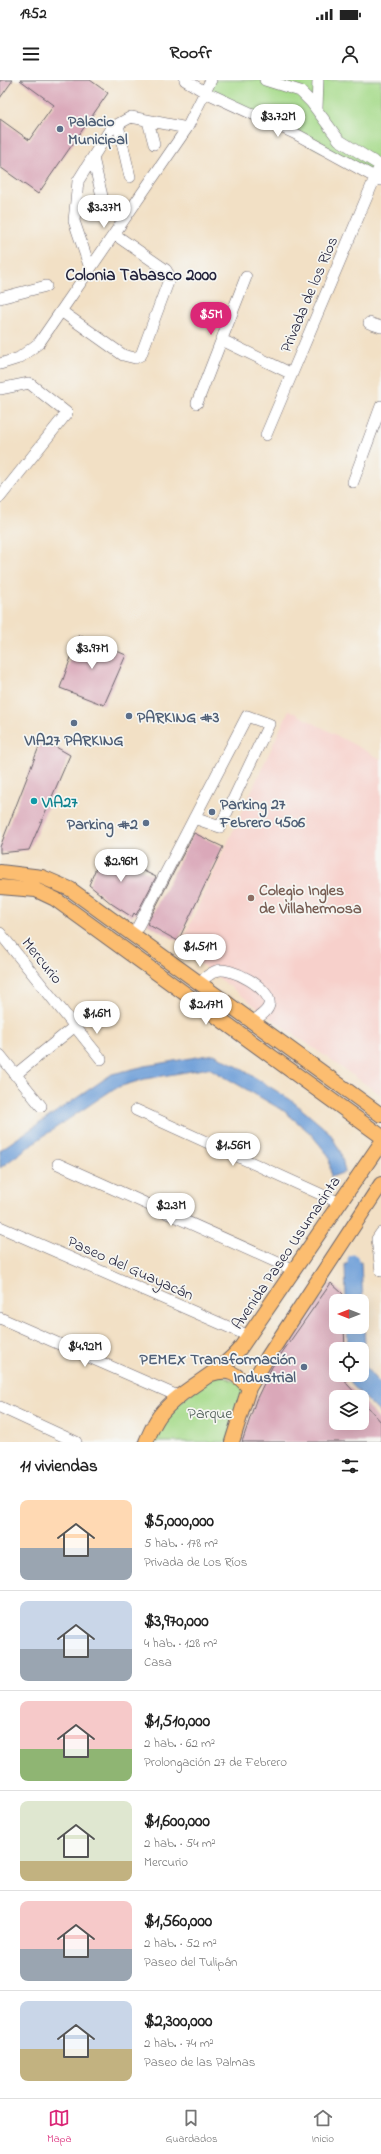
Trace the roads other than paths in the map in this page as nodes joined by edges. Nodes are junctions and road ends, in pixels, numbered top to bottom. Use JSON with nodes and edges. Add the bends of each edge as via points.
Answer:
{"nodes":[{"id":1,"x":185,"y":80,"type":"edge"},
{"id":2,"x":210,"y":80,"type":"edge"},
{"id":3,"x":318,"y":80,"type":"edge"},
{"id":4,"x":273,"y":81,"type":"edge"},
{"id":5,"x":205,"y":92,"type":"junction"},
{"id":6,"x":317,"y":109,"type":"junction"},
{"id":7,"x":148,"y":121,"type":"junction"},
{"id":8,"x":118,"y":125,"type":"junction"},
{"id":9,"x":187,"y":128,"type":"junction"},
{"id":10,"x":154,"y":144,"type":"dead end"},
{"id":11,"x":93,"y":158,"type":"junction"},
{"id":12,"x":380,"y":166,"type":"edge"},
{"id":13,"x":130,"y":177,"type":"dead end"},
{"id":14,"x":378,"y":179,"type":"edge"},
{"id":15,"x":106,"y":213,"type":"dead end"},
{"id":16,"x":114,"y":234,"type":"junction"},
{"id":17,"x":90,"y":268,"type":"junction"},
{"id":18,"x":246,"y":277,"type":"dead end"},
{"id":19,"x":46,"y":286,"type":"dead end"},
{"id":20,"x":0,"y":298,"type":"edge"},
{"id":21,"x":62,"y":311,"type":"junction"},
{"id":22,"x":369,"y":323,"type":"dead end"},
{"id":23,"x":381,"y":327,"type":"edge"},
{"id":24,"x":222,"y":340,"type":"junction"},
{"id":25,"x":0,"y":364,"type":"edge"},
{"id":26,"x":292,"y":374,"type":"junction"},
{"id":27,"x":0,"y":389,"type":"edge"},
{"id":28,"x":197,"y":403,"type":"dead end"},
{"id":29,"x":381,"y":406,"type":"edge"},
{"id":30,"x":266,"y":435,"type":"dead end"},
{"id":31,"x":353,"y":482,"type":"dead end"},
{"id":32,"x":0,"y":497,"type":"edge"},
{"id":33,"x":194,"y":818,"type":"junction"},
{"id":34,"x":0,"y":872,"type":"edge"},
{"id":35,"x":0,"y":887,"type":"edge"},
{"id":36,"x":0,"y":932,"type":"edge"},
{"id":37,"x":133,"y":936,"type":"junction"},
{"id":38,"x":198,"y":983,"type":"junction"},
{"id":39,"x":252,"y":1022,"type":"junction"},
{"id":40,"x":75,"y":1026,"type":"junction"},
{"id":41,"x":0,"y":1055,"type":"edge"},
{"id":42,"x":101,"y":1059,"type":"dead end"},
{"id":43,"x":15,"y":1075,"type":"junction"},
{"id":44,"x":40,"y":1106,"type":"dead end"},
{"id":45,"x":136,"y":1110,"type":"dead end"},
{"id":46,"x":381,"y":1115,"type":"edge"},
{"id":47,"x":381,"y":1136,"type":"edge"},
{"id":48,"x":381,"y":1143,"type":"edge"},
{"id":49,"x":58,"y":1164,"type":"dead end"},
{"id":50,"x":381,"y":1184,"type":"edge"},
{"id":51,"x":340,"y":1203,"type":"junction"},
{"id":52,"x":0,"y":1227,"type":"edge"},
{"id":53,"x":380,"y":1238,"type":"edge"},
{"id":54,"x":294,"y":1270,"type":"junction"},
{"id":55,"x":381,"y":1271,"type":"edge"},
{"id":56,"x":0,"y":1318,"type":"edge"},
{"id":57,"x":249,"y":1336,"type":"junction"},
{"id":58,"x":210,"y":1374,"type":"junction"},
{"id":59,"x":249,"y":1388,"type":"junction"},
{"id":60,"x":180,"y":1397,"type":"junction"},
{"id":61,"x":0,"y":1407,"type":"edge"},
{"id":62,"x":76,"y":1442,"type":"edge"},
{"id":63,"x":146,"y":1442,"type":"edge"},
{"id":64,"x":232,"y":1442,"type":"edge"}],
"edges":[{"from":1,"to":5,"type":"street"},
{"from":2,"to":5,"type":"street"},
{"from":3,"to":6,"type":"street"},
{"from":4,"to":6,"type":"street","via":[[300,91]]},
{"from":5,"to":9,"type":"street"},
{"from":5,"to":14,"type":"street","via":[[294,134]]},
{"from":6,"to":12,"type":"street","via":[[339,140]]},
{"from":7,"to":8,"type":"street","via":[[131,118]]},
{"from":7,"to":9,"type":"street"},
{"from":7,"to":10,"type":"street"},
{"from":8,"to":11,"type":"street","via":[[111,128]]},
{"from":8,"to":13,"type":"street"},
{"from":9,"to":16,"type":"street"},
{"from":11,"to":15,"type":"street"},
{"from":11,"to":17,"type":"street","via":[[78,181],[74,221]]},
{"from":12,"to":14,"type":"street","name":"Privada de los Rios"},
{"from":14,"to":26,"type":"street","name":"Privada de los Rios"},
{"from":16,"to":17,"type":"street"},
{"from":16,"to":21,"type":"street","via":[[167,271],[170,277],[141,355],[135,358],[123,355]]},
{"from":17,"to":21,"type":"street"},
{"from":18,"to":24,"type":"street"},
{"from":19,"to":20,"type":"street"},
{"from":21,"to":25,"type":"street","via":[[35,347],[19,358]]},
{"from":22,"to":23,"type":"street"},
{"from":24,"to":26,"type":"street"},
{"from":24,"to":28,"type":"street"},
{"from":26,"to":30,"type":"street","name":"Privada de los Rios"},
{"from":27,"to":32,"type":"street","via":[[29,383],[67,413]]},
{"from":29,"to":31,"type":"street"},
{"from":33,"to":33,"type":"street","via":[[246,716],[268,724],[220,827]]},
{"from":33,"to":37,"type":"street"},
{"from":34,"to":37,"type":"main road","via":[[32,874],[55,881],[80,896]]},
{"from":35,"to":47,"type":"main road","via":[[36,890],[55,899]]},
{"from":36,"to":40,"type":"street","name":"Mercurio"},
{"from":37,"to":38,"type":"main road"},
{"from":38,"to":39,"type":"main road"},
{"from":38,"to":39,"type":"street","via":[[217,970],[227,970],[257,985],[267,994],[270,1003],[267,1011]]},
{"from":39,"to":46,"type":"main road"},
{"from":40,"to":42,"type":"street","name":"Mercurio"},
{"from":40,"to":43,"type":"street"},
{"from":41,"to":43,"type":"street"},
{"from":43,"to":44,"type":"street"},
{"from":45,"to":51,"type":"street"},
{"from":48,"to":51,"type":"main road","name":"Avenida Paseo Usumacinta"},
{"from":49,"to":54,"type":"street"},
{"from":50,"to":59,"type":"main road"},
{"from":51,"to":54,"type":"main road","name":"Avenida Paseo Usumacinta"},
{"from":52,"to":57,"type":"street","name":"Paseo del Guayacán"},
{"from":53,"to":55,"type":"street"},
{"from":54,"to":57,"type":"main road","name":"Avenida Paseo Usumacinta"},
{"from":56,"to":60,"type":"street"},
{"from":57,"to":58,"type":"main road","name":"Avenida Paseo Usumacinta","via":[[236,1353]]},
{"from":58,"to":59,"type":"main road","via":[[231,1372]]},
{"from":58,"to":60,"type":"main road","name":"Avenida Paseo Usumacinta"},
{"from":59,"to":64,"type":"main road"},
{"from":60,"to":63,"type":"main road","name":"Avenida Paseo Usumacinta","via":[[160,1415]]},
{"from":61,"to":62,"type":"street"}]}
